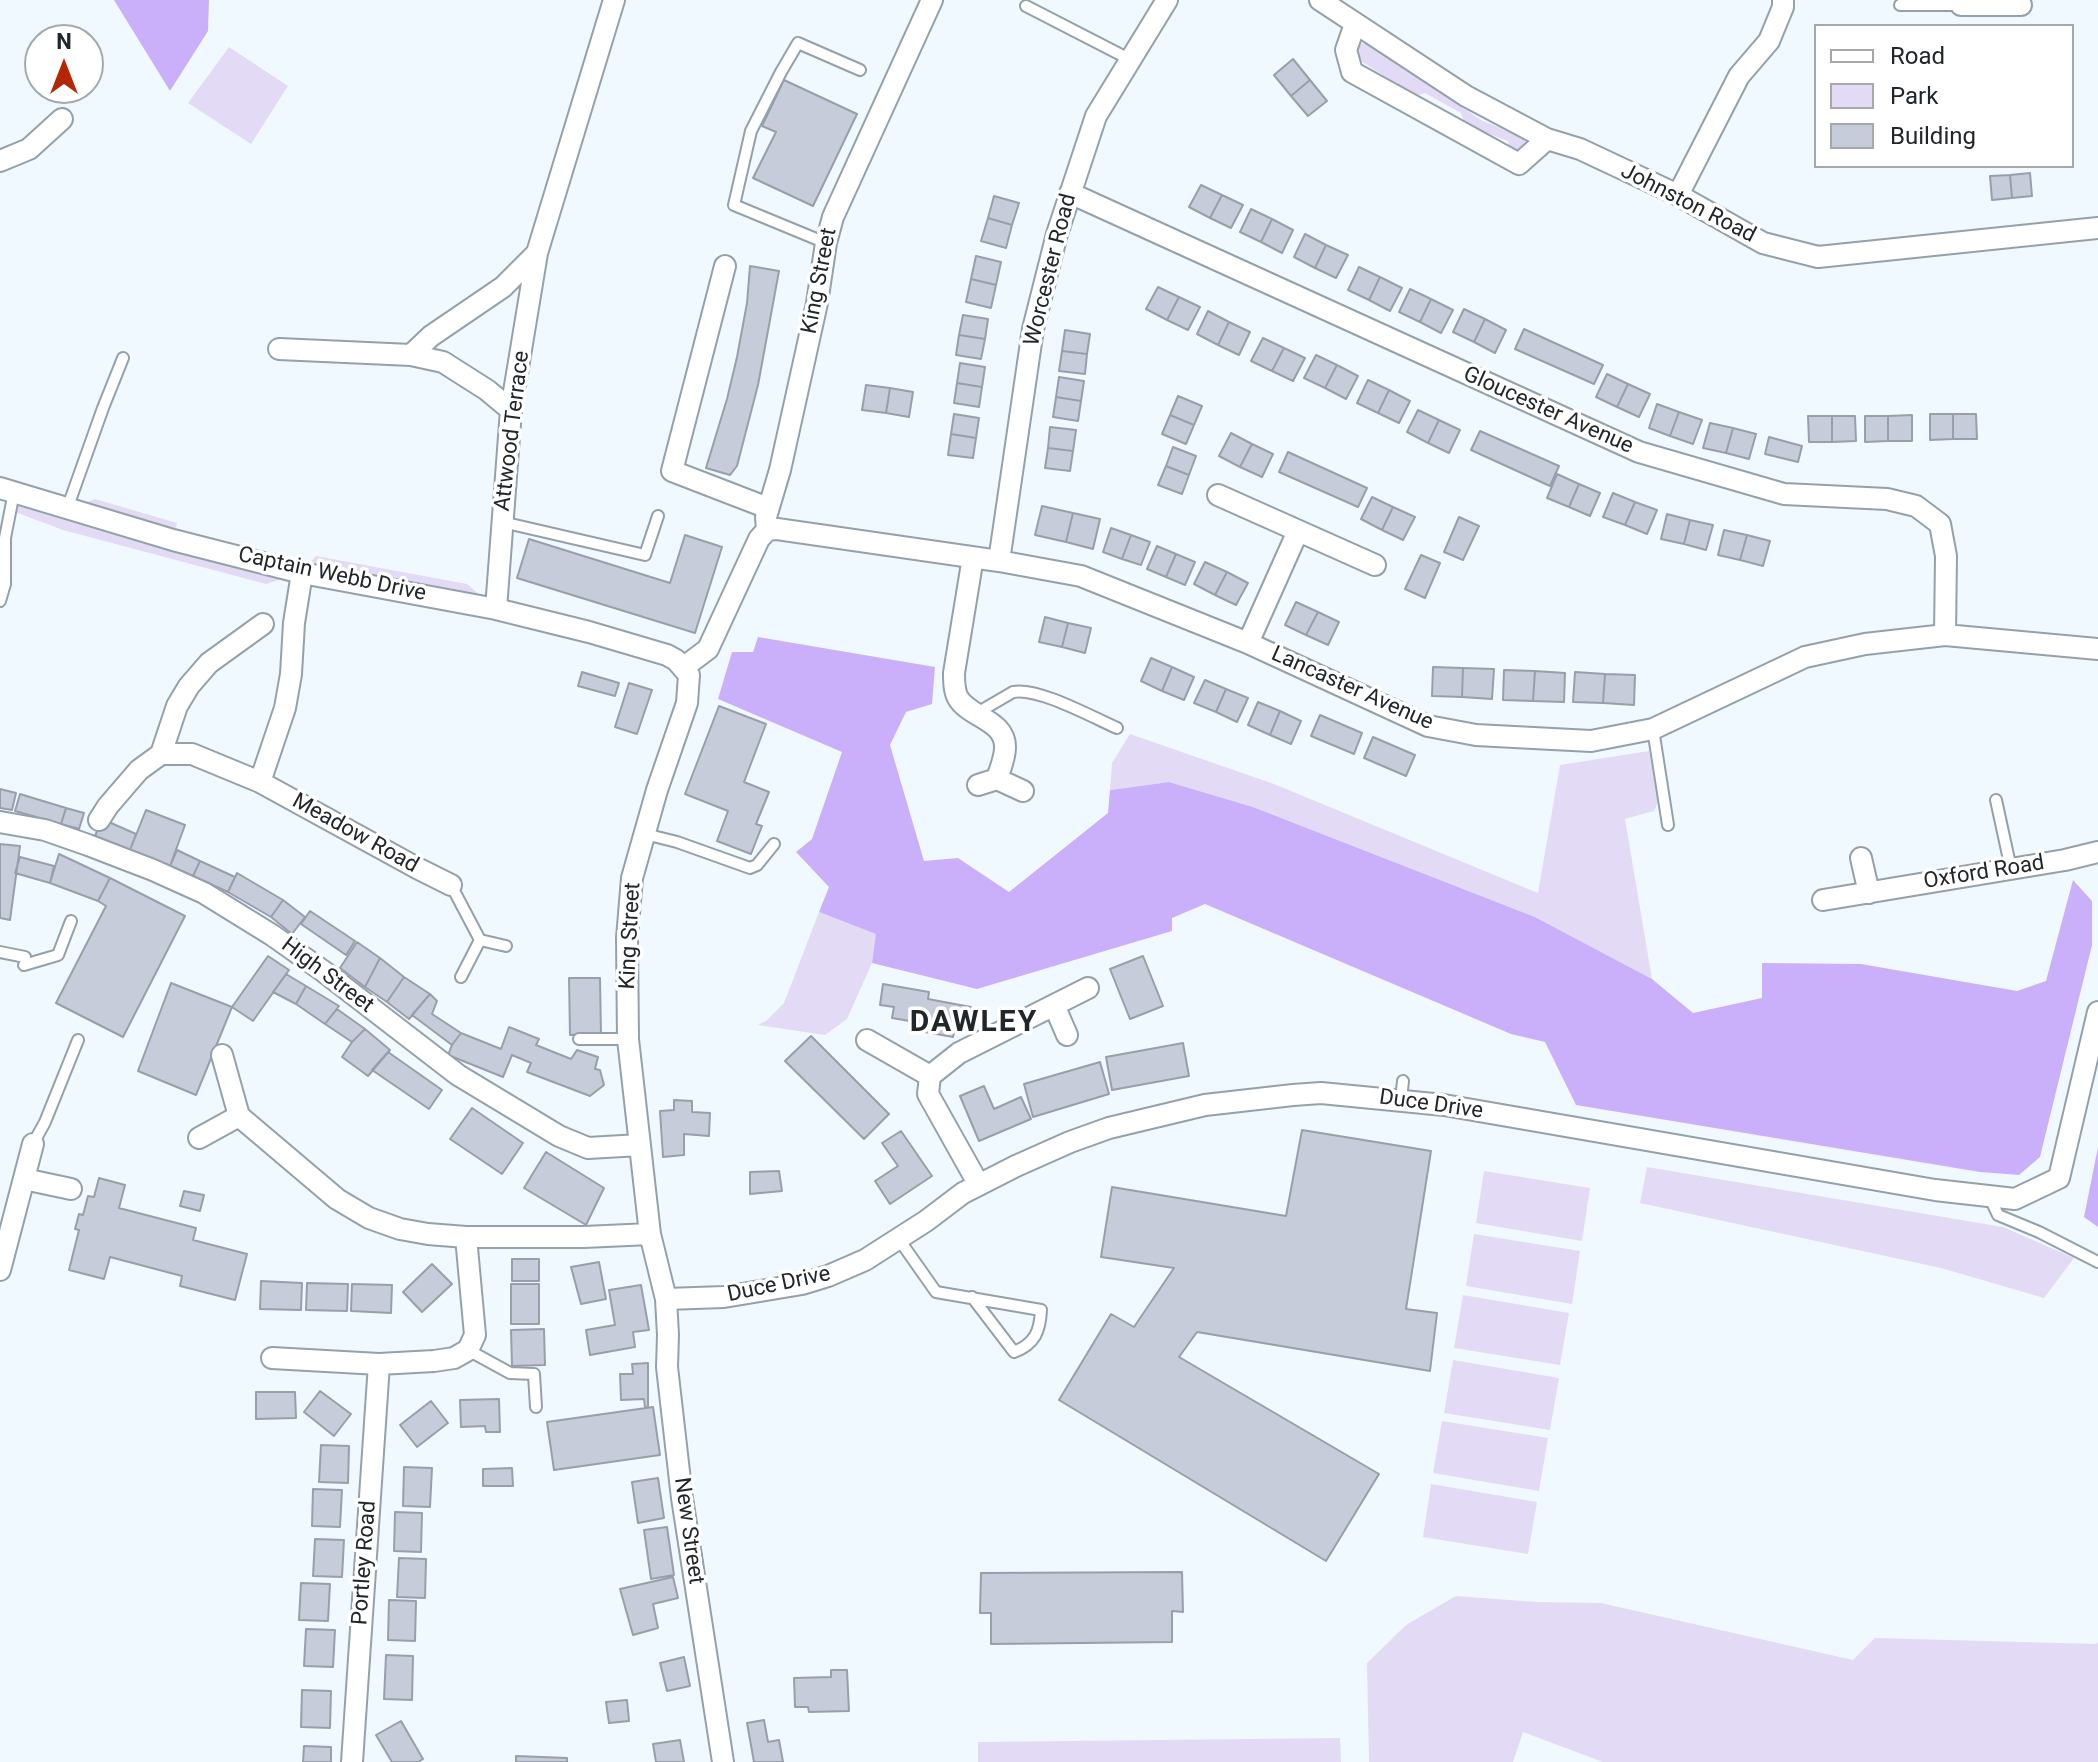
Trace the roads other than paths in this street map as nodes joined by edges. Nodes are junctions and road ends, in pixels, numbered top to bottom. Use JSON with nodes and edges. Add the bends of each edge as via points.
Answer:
{"nodes":[{"id":1,"x":614,"y":0,"type":"edge"},
{"id":2,"x":932,"y":0,"type":"edge"},
{"id":3,"x":1167,"y":0,"type":"edge"},
{"id":4,"x":1320,"y":0,"type":"edge"},
{"id":5,"x":1783,"y":0,"type":"edge"},
{"id":6,"x":2021,"y":2,"type":"edge"},
{"id":7,"x":1900,"y":5,"type":"dead end"},
{"id":8,"x":1961,"y":5,"type":"joint"},
{"id":9,"x":1026,"y":6,"type":"dead end"},
{"id":10,"x":1355,"y":24,"type":"junction"},
{"id":11,"x":2022,"y":24,"type":"edge"},
{"id":12,"x":1131,"y":60,"type":"junction"},
{"id":13,"x":860,"y":70,"type":"dead end"},
{"id":14,"x":62,"y":119,"type":"dead end"},
{"id":15,"x":1547,"y":139,"type":"junction"},
{"id":16,"x":0,"y":161,"type":"edge"},
{"id":17,"x":1070,"y":193,"type":"junction"},
{"id":18,"x":1678,"y":195,"type":"junction"},
{"id":19,"x":2098,"y":228,"type":"edge"},
{"id":20,"x":826,"y":243,"type":"junction"},
{"id":21,"x":537,"y":253,"type":"junction"},
{"id":22,"x":725,"y":266,"type":"dead end"},
{"id":23,"x":279,"y":349,"type":"dead end"},
{"id":24,"x":411,"y":355,"type":"junction"},
{"id":25,"x":123,"y":358,"type":"dead end"},
{"id":26,"x":511,"y":410,"type":"junction"},
{"id":27,"x":7,"y":490,"type":"edge"},
{"id":28,"x":1218,"y":495,"type":"dead end"},
{"id":29,"x":768,"y":508,"type":"junction"},
{"id":30,"x":67,"y":509,"type":"junction"},
{"id":31,"x":658,"y":516,"type":"dead end"},
{"id":32,"x":502,"y":522,"type":"junction"},
{"id":33,"x":767,"y":530,"type":"junction"},
{"id":34,"x":1298,"y":531,"type":"junction"},
{"id":35,"x":973,"y":557,"type":"junction"},
{"id":36,"x":999,"y":561,"type":"junction"},
{"id":37,"x":1375,"y":565,"type":"dead end"},
{"id":38,"x":302,"y":573,"type":"junction"},
{"id":39,"x":0,"y":601,"type":"edge"},
{"id":40,"x":496,"y":609,"type":"junction"},
{"id":41,"x":263,"y":624,"type":"dead end"},
{"id":42,"x":1945,"y":635,"type":"junction"},
{"id":43,"x":1248,"y":643,"type":"junction"},
{"id":44,"x":2098,"y":649,"type":"edge"},
{"id":45,"x":675,"y":661,"type":"junction"},
{"id":46,"x":977,"y":713,"type":"junction"},
{"id":47,"x":1117,"y":728,"type":"dead end"},
{"id":48,"x":1653,"y":729,"type":"junction"},
{"id":49,"x":161,"y":754,"type":"junction"},
{"id":50,"x":260,"y":782,"type":"junction"},
{"id":51,"x":1023,"y":791,"type":"dead end"},
{"id":52,"x":1996,"y":800,"type":"dead end"},
{"id":53,"x":99,"y":820,"type":"dead end"},
{"id":54,"x":0,"y":822,"type":"edge"},
{"id":55,"x":1668,"y":825,"type":"dead end"},
{"id":56,"x":645,"y":834,"type":"junction"},
{"id":57,"x":774,"y":844,"type":"dead end"},
{"id":58,"x":2098,"y":852,"type":"edge"},
{"id":59,"x":1861,"y":858,"type":"dead end"},
{"id":60,"x":2011,"y":869,"type":"junction"},
{"id":61,"x":451,"y":885,"type":"joint"},
{"id":62,"x":1869,"y":893,"type":"junction"},
{"id":63,"x":1823,"y":900,"type":"dead end"},
{"id":64,"x":71,"y":921,"type":"dead end"},
{"id":65,"x":480,"y":940,"type":"junction"},
{"id":66,"x":506,"y":946,"type":"dead end"},
{"id":67,"x":0,"y":952,"type":"edge"},
{"id":68,"x":461,"y":977,"type":"dead end"},
{"id":69,"x":1088,"y":988,"type":"dead end"},
{"id":70,"x":1054,"y":1005,"type":"junction"},
{"id":71,"x":2098,"y":1012,"type":"edge"},
{"id":72,"x":1067,"y":1035,"type":"dead end"},
{"id":73,"x":579,"y":1039,"type":"dead end"},
{"id":74,"x":628,"y":1039,"type":"junction"},
{"id":75,"x":78,"y":1040,"type":"dead end"},
{"id":76,"x":867,"y":1040,"type":"dead end"},
{"id":77,"x":222,"y":1055,"type":"dead end"},
{"id":78,"x":930,"y":1076,"type":"junction"},
{"id":79,"x":239,"y":1116,"type":"junction"},
{"id":80,"x":199,"y":1138,"type":"dead end"},
{"id":81,"x":33,"y":1144,"type":"joint"},
{"id":82,"x":640,"y":1145,"type":"junction"},
{"id":83,"x":24,"y":1179,"type":"junction"},
{"id":84,"x":979,"y":1185,"type":"junction"},
{"id":85,"x":71,"y":1189,"type":"dead end"},
{"id":86,"x":1989,"y":1196,"type":"junction"},
{"id":87,"x":650,"y":1234,"type":"junction"},
{"id":88,"x":466,"y":1237,"type":"junction"},
{"id":89,"x":898,"y":1238,"type":"junction"},
{"id":90,"x":2098,"y":1262,"type":"edge"},
{"id":91,"x":0,"y":1270,"type":"edge"},
{"id":92,"x":972,"y":1297,"type":"junction"},
{"id":93,"x":666,"y":1299,"type":"junction"},
{"id":94,"x":468,"y":1350,"type":"junction"},
{"id":95,"x":272,"y":1358,"type":"dead end"},
{"id":96,"x":379,"y":1364,"type":"junction"},
{"id":97,"x":536,"y":1407,"type":"dead end"},
{"id":98,"x":352,"y":1762,"type":"edge"},
{"id":99,"x":723,"y":1762,"type":"edge"}],
"edges":[{"from":1,"to":21,"type":"street","name":"Attwood Terrace"},
{"from":2,"to":20,"type":"street","name":"King Street"},
{"from":3,"to":12,"type":"street","name":"Worcester Road"},
{"from":4,"to":10,"type":"street","name":"Johnston Road"},
{"from":5,"to":18,"type":"street","via":[[1769,41],[1739,76]]},
{"from":6,"to":8,"type":"street"},
{"from":6,"to":11,"type":"street"},
{"from":7,"to":8,"type":"lane"},
{"from":9,"to":12,"type":"lane"},
{"from":10,"to":15,"type":"street","name":"Johnston Road","via":[[1466,96]]},
{"from":10,"to":15,"type":"street","via":[[1346,50],[1352,72],[1519,164]]},
{"from":12,"to":17,"type":"street","name":"Worcester Road","via":[[1096,116]]},
{"from":13,"to":20,"type":"lane","via":[[798,43],[751,131],[734,205]]},
{"from":14,"to":16,"type":"street","via":[[29,149]]},
{"from":15,"to":18,"type":"street","name":"Johnston Road"},
{"from":17,"to":36,"type":"street","name":"Worcester Road","via":[[1033,329]]},
{"from":17,"to":42,"type":"street","name":"Gloucester Avenue","via":[[1639,452],[1784,494],[1887,499],[1916,506],[1940,524],[1946,556]]},
{"from":18,"to":19,"type":"street","name":"Johnston Road","via":[[1763,243],[1818,257]]},
{"from":20,"to":29,"type":"street","name":"King Street","via":[[817,303]]},
{"from":21,"to":24,"type":"street","name":"Attwood Terrace","via":[[503,287]]},
{"from":21,"to":26,"type":"street","name":"Attwood Terrace"},
{"from":22,"to":29,"type":"street","via":[[672,471]]},
{"from":23,"to":24,"type":"street"},
{"from":24,"to":26,"type":"street","via":[[443,362]]},
{"from":25,"to":30,"type":"lane"},
{"from":26,"to":32,"type":"street","name":"Attwood Terrace"},
{"from":27,"to":30,"type":"street","name":"Captain Webb Drive"},
{"from":27,"to":39,"type":"lane"},
{"from":28,"to":34,"type":"street"},
{"from":29,"to":33,"type":"street","name":"King Street"},
{"from":30,"to":38,"type":"street","name":"Captain Webb Drive"},
{"from":31,"to":32,"type":"lane","via":[[645,555]]},
{"from":32,"to":40,"type":"street","name":"Attwood Terrace"},
{"from":33,"to":35,"type":"street","name":"Lancaster Avenue"},
{"from":33,"to":45,"type":"street","via":[[708,649]]},
{"from":34,"to":37,"type":"street"},
{"from":34,"to":43,"type":"street"},
{"from":35,"to":36,"type":"street","name":"Lancaster Avenue"},
{"from":35,"to":46,"type":"street","via":[[954,673],[958,698]]},
{"from":36,"to":43,"type":"street","name":"Lancaster Avenue","via":[[1081,576]]},
{"from":38,"to":40,"type":"street","name":"Captain Webb Drive"},
{"from":38,"to":50,"type":"street","via":[[285,708]]},
{"from":40,"to":45,"type":"street","name":"Captain Webb Drive"},
{"from":41,"to":49,"type":"street","via":[[209,663],[189,686]]},
{"from":42,"to":44,"type":"street","name":"Lancaster Avenue"},
{"from":42,"to":48,"type":"street","name":"Lancaster Avenue","via":[[1805,657]]},
{"from":43,"to":48,"type":"street","name":"Lancaster Avenue","via":[[1428,726],[1476,735],[1591,741]]},
{"from":45,"to":56,"type":"street","name":"King Street","via":[[689,675],[687,703]]},
{"from":46,"to":47,"type":"lane","via":[[1019,691],[1039,694]]},
{"from":46,"to":51,"type":"street","via":[[995,725],[1005,747],[987,782]]},
{"from":48,"to":55,"type":"lane"},
{"from":49,"to":50,"type":"street","name":"Meadow Road","via":[[192,754]]},
{"from":49,"to":53,"type":"street","via":[[139,770]]},
{"from":50,"to":61,"type":"street","name":"Meadow Road"},
{"from":52,"to":60,"type":"lane"},
{"from":54,"to":82,"type":"street","name":"High Street","via":[[45,830],[204,893],[323,971],[458,1075],[559,1136],[588,1148]]},
{"from":56,"to":57,"type":"lane","via":[[750,868]]},
{"from":56,"to":74,"type":"street","name":"King Street","via":[[630,894]]},
{"from":58,"to":60,"type":"street","name":"Oxford Road"},
{"from":59,"to":62,"type":"street"},
{"from":60,"to":62,"type":"street","name":"Oxford Road"},
{"from":61,"to":65,"type":"lane"},
{"from":62,"to":63,"type":"street","name":"Oxford Road"},
{"from":64,"to":67,"type":"lane","via":[[58,955],[24,961]]},
{"from":65,"to":66,"type":"lane"},
{"from":65,"to":68,"type":"lane"},
{"from":69,"to":70,"type":"street"},
{"from":70,"to":72,"type":"street"},
{"from":70,"to":78,"type":"street","via":[[959,1053]]},
{"from":71,"to":86,"type":"street","name":"Duce Drive","via":[[2059,1178],[2015,1199]]},
{"from":73,"to":74,"type":"lane"},
{"from":74,"to":82,"type":"street","name":"King Street"},
{"from":75,"to":81,"type":"lane"},
{"from":76,"to":78,"type":"street"},
{"from":77,"to":79,"type":"street"},
{"from":78,"to":84,"type":"street","via":[[928,1094]]},
{"from":79,"to":80,"type":"street"},
{"from":79,"to":88,"type":"street","via":[[337,1199],[369,1218],[400,1229]]},
{"from":81,"to":83,"type":"street"},
{"from":82,"to":87,"type":"street","name":"King Street"},
{"from":83,"to":85,"type":"street"},
{"from":83,"to":91,"type":"street"},
{"from":84,"to":86,"type":"street","name":"Duce Drive","via":[[1109,1128],[1205,1105],[1402,1090],[1444,1105]]},
{"from":84,"to":89,"type":"street","name":"Duce Drive"},
{"from":86,"to":90,"type":"lane","via":[[1998,1215]]},
{"from":87,"to":88,"type":"street"},
{"from":87,"to":93,"type":"street","name":"New Street"},
{"from":88,"to":94,"type":"street","via":[[475,1335]]},
{"from":89,"to":92,"type":"lane","via":[[936,1292]]},
{"from":89,"to":93,"type":"street","name":"Duce Drive","via":[[854,1265],[802,1284],[724,1297]]},
{"from":92,"to":92,"type":"lane","via":[[1041,1310],[1040,1327],[1026,1347],[1014,1352]]},
{"from":93,"to":99,"type":"street","name":"New Street","via":[[667,1367],[682,1498]]},
{"from":94,"to":96,"type":"street","via":[[454,1358]]},
{"from":94,"to":97,"type":"lane","via":[[510,1373],[534,1374]]},
{"from":95,"to":96,"type":"street"},
{"from":96,"to":98,"type":"street","name":"Portley Road"}]}
